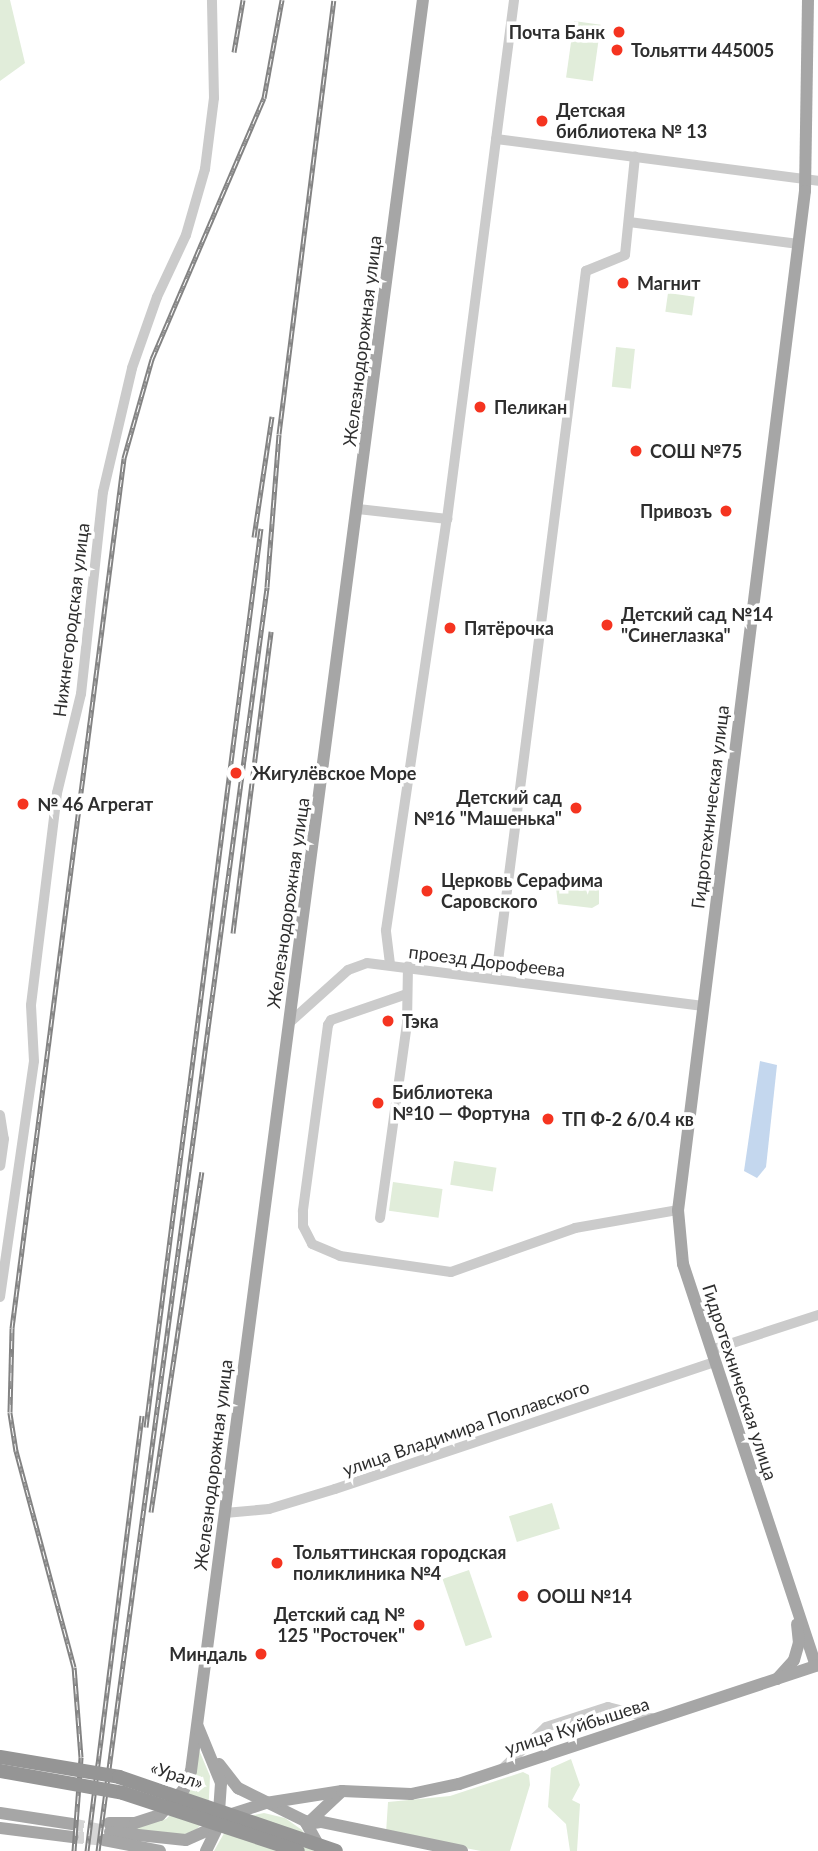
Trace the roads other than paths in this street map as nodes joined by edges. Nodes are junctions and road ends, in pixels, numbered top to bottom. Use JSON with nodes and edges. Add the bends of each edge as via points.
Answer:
{"nodes":[{"id":1,"x":212,"y":0,"type":"edge"},
{"id":2,"x":423,"y":0,"type":"edge"},
{"id":3,"x":514,"y":0,"type":"edge"},
{"id":4,"x":808,"y":0,"type":"edge"},
{"id":5,"x":496,"y":139,"type":"junction"},
{"id":6,"x":635,"y":157,"type":"junction"},
{"id":7,"x":811,"y":186,"type":"edge"},
{"id":8,"x":629,"y":222,"type":"junction"},
{"id":9,"x":799,"y":244,"type":"junction"},
{"id":10,"x":358,"y":509,"type":"junction"},
{"id":11,"x":447,"y":519,"type":"junction"},
{"id":12,"x":390,"y":964,"type":"junction"},
{"id":13,"x":408,"y":966,"type":"junction"},
{"id":14,"x":496,"y":977,"type":"junction"},
{"id":15,"x":404,"y":995,"type":"junction"},
{"id":16,"x":703,"y":1006,"type":"junction"},
{"id":17,"x":289,"y":1023,"type":"junction"},
{"id":18,"x":0,"y":1115,"type":"edge"},
{"id":19,"x":0,"y":1166,"type":"edge"},
{"id":20,"x":678,"y":1210,"type":"junction"},
{"id":21,"x":380,"y":1218,"type":"dead end"},
{"id":22,"x":0,"y":1297,"type":"edge"},
{"id":23,"x":818,"y":1315,"type":"edge"},
{"id":24,"x":713,"y":1356,"type":"junction"},
{"id":25,"x":225,"y":1513,"type":"junction"},
{"id":26,"x":795,"y":1603,"type":"junction"},
{"id":27,"x":818,"y":1647,"type":"edge"},
{"id":28,"x":815,"y":1666,"type":"edge"},
{"id":29,"x":777,"y":1679,"type":"junction"},
{"id":30,"x":655,"y":1719,"type":"junction"},
{"id":31,"x":198,"y":1727,"type":"junction"},
{"id":32,"x":0,"y":1757,"type":"edge"},
{"id":33,"x":501,"y":1770,"type":"junction"},
{"id":34,"x":0,"y":1771,"type":"edge"},
{"id":35,"x":342,"y":1791,"type":"junction"},
{"id":36,"x":266,"y":1803,"type":"junction"},
{"id":37,"x":0,"y":1813,"type":"edge"},
{"id":38,"x":307,"y":1824,"type":"junction"},
{"id":39,"x":218,"y":1826,"type":"junction"},
{"id":40,"x":338,"y":1826,"type":"junction"},
{"id":41,"x":0,"y":1828,"type":"edge"},
{"id":42,"x":108,"y":1832,"type":"junction"},
{"id":43,"x":159,"y":1851,"type":"edge"},
{"id":44,"x":206,"y":1851,"type":"edge"},
{"id":45,"x":298,"y":1851,"type":"edge"},
{"id":46,"x":321,"y":1851,"type":"edge"},
{"id":47,"x":336,"y":1851,"type":"edge"},
{"id":48,"x":462,"y":1851,"type":"edge"}],
"edges":[{"from":1,"to":22,"type":"street","name":"Нижнегородская улица","via":[[214,97],[205,169],[186,235],[157,296],[132,368],[103,492],[81,694],[57,793],[32,1004],[34,1061]]},
{"from":2,"to":10,"type":"main road","name":"Железнодорожная улица"},
{"from":3,"to":5,"type":"street"},
{"from":4,"to":7,"type":"main road","name":"Гидротехническая улица"},
{"from":5,"to":6,"type":"street"},
{"from":5,"to":11,"type":"street"},
{"from":6,"to":7,"type":"street","via":[[790,178]]},
{"from":6,"to":8,"type":"street"},
{"from":7,"to":9,"type":"main road","name":"Гидротехническая улица"},
{"from":8,"to":9,"type":"street"},
{"from":8,"to":14,"type":"street","via":[[625,255],[586,271]]},
{"from":9,"to":16,"type":"main road","name":"Гидротехническая улица"},
{"from":10,"to":11,"type":"street"},
{"from":10,"to":17,"type":"main road","name":"Железнодорожная улица"},
{"from":11,"to":12,"type":"street","via":[[386,930]]},
{"from":12,"to":13,"type":"street","name":"проезд Дорофеева"},
{"from":12,"to":17,"type":"street","name":"проезд Дорофеева","via":[[367,963],[348,970]]},
{"from":13,"to":14,"type":"street","name":"проезд Дорофеева"},
{"from":13,"to":15,"type":"street"},
{"from":14,"to":16,"type":"street","name":"проезд Дорофеева"},
{"from":15,"to":20,"type":"street","via":[[328,1025],[303,1212],[303,1226],[312,1244],[340,1256],[451,1272],[575,1228]]},
{"from":15,"to":21,"type":"street","via":[[407,1023]]},
{"from":16,"to":20,"type":"main road","name":"Гидротехническая улица"},
{"from":17,"to":25,"type":"main road","name":"Железнодорожная улица"},
{"from":18,"to":19,"type":"street","via":[[4,1130]]},
{"from":20,"to":24,"type":"main road","name":"Гидротехническая улица","via":[[683,1264]]},
{"from":23,"to":24,"type":"street","name":"улица Владимира Поплавского"},
{"from":24,"to":25,"type":"street","name":"улица Владимира Поплавского","via":[[335,1489],[269,1509]]},
{"from":24,"to":26,"type":"main road","name":"Гидротехническая улица"},
{"from":25,"to":31,"type":"main road","name":"Железнодорожная улица"},
{"from":26,"to":27,"type":"main road"},
{"from":26,"to":28,"type":"main road"},
{"from":26,"to":29,"type":"main road","via":[[799,1643],[794,1660]]},
{"from":28,"to":29,"type":"main road","name":"улица Куйбышева"},
{"from":29,"to":30,"type":"main road","name":"улица Куйбышева"},
{"from":30,"to":33,"type":"main road","name":"улица Куйбышева"},
{"from":30,"to":33,"type":"street","via":[[608,1707],[542,1728]]},
{"from":31,"to":36,"type":"main road","via":[[224,1773],[238,1788]]},
{"from":31,"to":39,"type":"main road","via":[[221,1783]]},
{"from":31,"to":42,"type":"main road","name":"Железнодорожная улица","via":[[191,1771],[174,1802],[160,1815]]},
{"from":32,"to":47,"type":"highway","name":"«Урал»","bridge":true,"via":[[119,1777]]},
{"from":33,"to":35,"type":"main road","name":"улица Куйбышева","via":[[411,1794]]},
{"from":34,"to":45,"type":"highway","name":"«Урал»","bridge":true,"via":[[122,1793]]},
{"from":35,"to":36,"type":"main road","name":"улица Куйбышева"},
{"from":35,"to":38,"type":"main road"},
{"from":35,"to":40,"type":"main road","via":[[332,1808]]},
{"from":36,"to":38,"type":"main road","via":[[292,1812]]},
{"from":36,"to":39,"type":"main road","name":"улица Куйбышева","via":[[232,1814]]},
{"from":37,"to":41,"type":"main road","via":[[73,1828]]},
{"from":38,"to":40,"type":"main road"},
{"from":38,"to":46,"type":"main road"},
{"from":39,"to":42,"type":"main road","via":[[186,1840]]},
{"from":39,"to":44,"type":"main road"},
{"from":40,"to":48,"type":"main road"},
{"from":42,"to":43,"type":"main road"}]}
